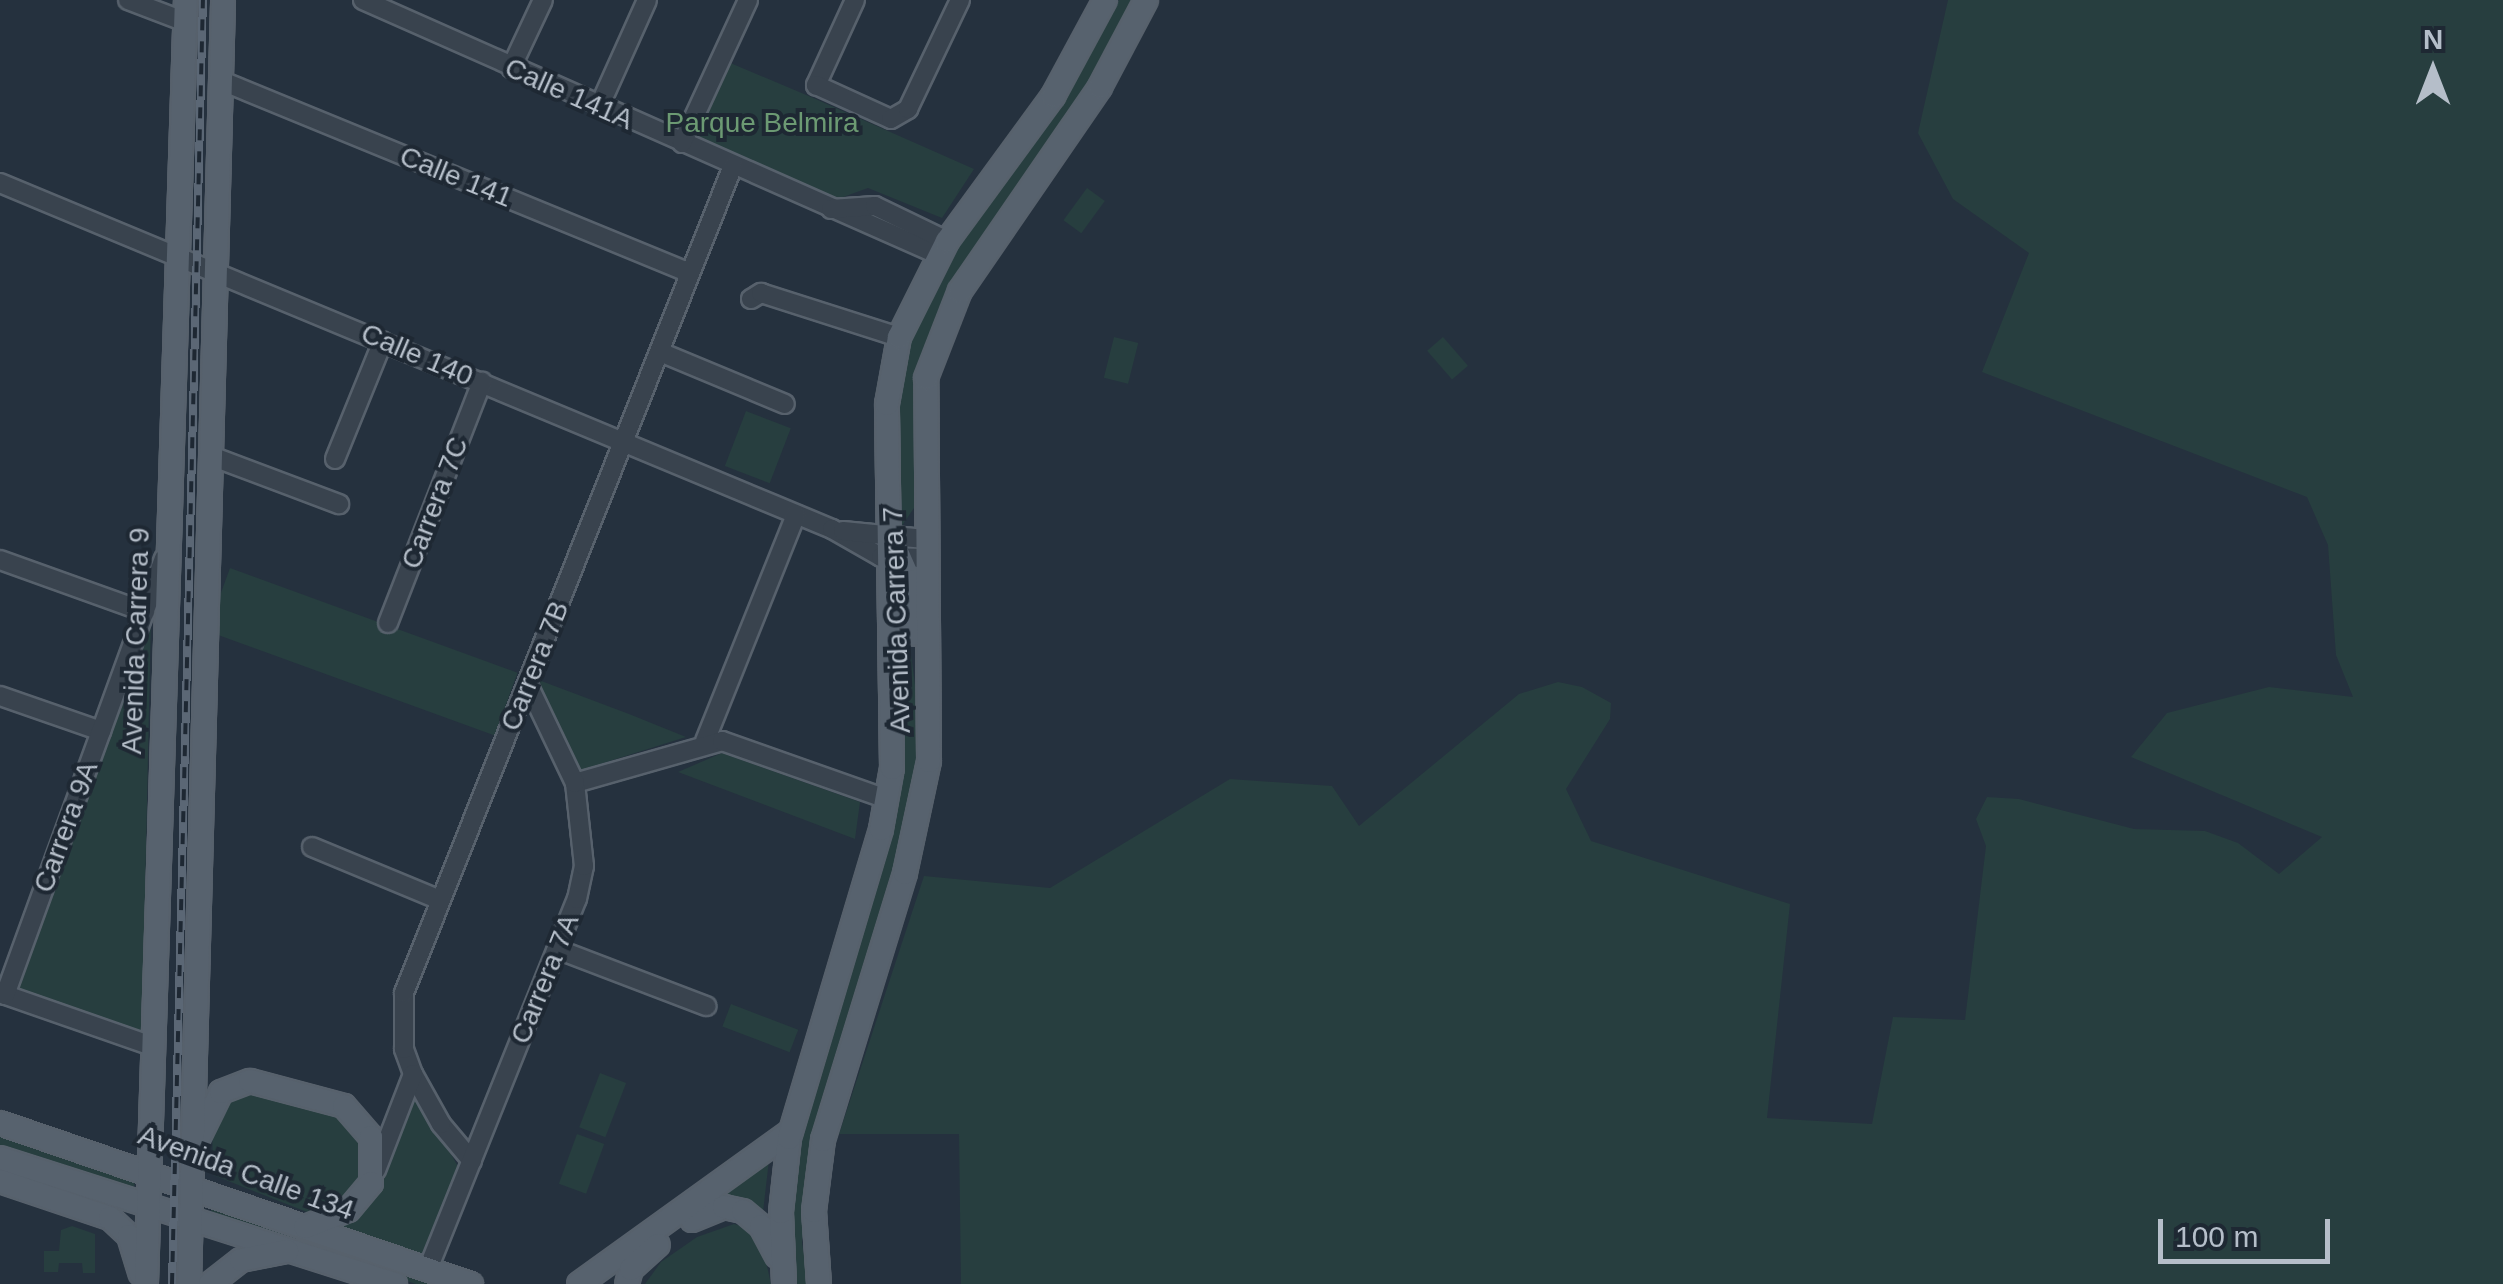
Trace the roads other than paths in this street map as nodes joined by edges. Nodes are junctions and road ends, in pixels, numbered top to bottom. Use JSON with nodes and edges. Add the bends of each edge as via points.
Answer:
{"nodes":[{"id":1,"x":128,"y":0,"type":"edge"},
{"id":2,"x":223,"y":0,"type":"edge"},
{"id":3,"x":363,"y":0,"type":"edge"},
{"id":4,"x":542,"y":0,"type":"edge"},
{"id":5,"x":646,"y":0,"type":"edge"},
{"id":6,"x":748,"y":0,"type":"edge"},
{"id":7,"x":854,"y":0,"type":"edge"},
{"id":8,"x":960,"y":0,"type":"edge"},
{"id":9,"x":1105,"y":0,"type":"edge"},
{"id":10,"x":1146,"y":0,"type":"edge"},
{"id":11,"x":186,"y":11,"type":"edge"},
{"id":12,"x":511,"y":68,"type":"junction"},
{"id":13,"x":222,"y":81,"type":"junction"},
{"id":14,"x":599,"y":107,"type":"junction"},
{"id":15,"x":682,"y":143,"type":"junction"},
{"id":16,"x":733,"y":166,"type":"junction"},
{"id":17,"x":0,"y":182,"type":"edge"},
{"id":18,"x":943,"y":248,"type":"junction"},
{"id":19,"x":179,"y":256,"type":"junction"},
{"id":20,"x":216,"y":271,"type":"junction"},
{"id":21,"x":690,"y":273,"type":"junction"},
{"id":22,"x":751,"y":299,"type":"dead end"},
{"id":23,"x":899,"y":337,"type":"junction"},
{"id":24,"x":383,"y":341,"type":"junction"},
{"id":25,"x":660,"y":352,"type":"junction"},
{"id":26,"x":482,"y":382,"type":"junction"},
{"id":27,"x":785,"y":404,"type":"dead end"},
{"id":28,"x":626,"y":444,"type":"junction"},
{"id":29,"x":211,"y":456,"type":"junction"},
{"id":30,"x":335,"y":460,"type":"dead end"},
{"id":31,"x":338,"y":504,"type":"dead end"},
{"id":32,"x":796,"y":516,"type":"junction"},
{"id":33,"x":168,"y":546,"type":"junction"},
{"id":34,"x":925,"y":548,"type":"junction"},
{"id":35,"x":894,"y":552,"type":"junction"},
{"id":36,"x":0,"y":560,"type":"edge"},
{"id":37,"x":145,"y":612,"type":"junction"},
{"id":38,"x":388,"y":623,"type":"dead end"},
{"id":39,"x":930,"y":674,"type":"junction"},
{"id":40,"x":528,"y":685,"type":"junction"},
{"id":41,"x":0,"y":696,"type":"edge"},
{"id":42,"x":101,"y":732,"type":"junction"},
{"id":43,"x":705,"y":741,"type":"junction"},
{"id":44,"x":575,"y":782,"type":"junction"},
{"id":45,"x":886,"y":800,"type":"junction"},
{"id":46,"x":312,"y":847,"type":"dead end"},
{"id":47,"x":440,"y":900,"type":"junction"},
{"id":48,"x":557,"y":949,"type":"junction"},
{"id":49,"x":2,"y":994,"type":"edge"},
{"id":50,"x":706,"y":1006,"type":"dead end"},
{"id":51,"x":155,"y":1047,"type":"junction"},
{"id":52,"x":413,"y":1074,"type":"junction"},
{"id":53,"x":0,"y":1123,"type":"edge"},
{"id":54,"x":791,"y":1131,"type":"junction"},
{"id":55,"x":0,"y":1158,"type":"edge"},
{"id":56,"x":192,"y":1159,"type":"junction"},
{"id":57,"x":472,"y":1161,"type":"junction"},
{"id":58,"x":376,"y":1170,"type":"junction"},
{"id":59,"x":152,"y":1171,"type":"junction"},
{"id":60,"x":59,"y":1176,"type":"junction"},
{"id":61,"x":0,"y":1181,"type":"edge"},
{"id":62,"x":191,"y":1185,"type":"junction"},
{"id":63,"x":150,"y":1203,"type":"junction"},
{"id":64,"x":190,"y":1215,"type":"junction"},
{"id":65,"x":305,"y":1227,"type":"junction"},
{"id":66,"x":296,"y":1251,"type":"junction"},
{"id":67,"x":428,"y":1270,"type":"junction"},
{"id":68,"x":782,"y":1275,"type":"edge"},
{"id":69,"x":145,"y":1284,"type":"edge"},
{"id":70,"x":190,"y":1284,"type":"edge"},
{"id":71,"x":210,"y":1284,"type":"edge"},
{"id":72,"x":394,"y":1284,"type":"edge"},
{"id":73,"x":472,"y":1284,"type":"edge"},
{"id":74,"x":578,"y":1284,"type":"edge"},
{"id":75,"x":628,"y":1284,"type":"edge"},
{"id":76,"x":819,"y":1284,"type":"edge"}],
"edges":[{"from":1,"to":11,"type":"street"},
{"from":2,"to":13,"type":"main road"},
{"from":3,"to":12,"type":"street","name":"Calle 141A"},
{"from":4,"to":12,"type":"street"},
{"from":5,"to":14,"type":"street"},
{"from":6,"to":15,"type":"street"},
{"from":7,"to":8,"type":"street","via":[[816,85],[899,118]]},
{"from":9,"to":18,"type":"main road","name":"Avenida Carrera 7","via":[[1054,96]]},
{"from":10,"to":34,"type":"main road","name":"Avenida Carrera 7","via":[[1100,87],[986,248],[938,336],[922,402]]},
{"from":11,"to":19,"type":"main road","name":"Avenida Carrera 9"},
{"from":12,"to":14,"type":"street","name":"Calle 141A"},
{"from":13,"to":20,"type":"main road"},
{"from":13,"to":21,"type":"street","name":"Calle 141"},
{"from":14,"to":15,"type":"street","name":"Calle 141A"},
{"from":15,"to":16,"type":"street","name":"Calle 141A"},
{"from":16,"to":18,"type":"street","name":"Calle 141A","via":[[830,209],[876,206]]},
{"from":16,"to":21,"type":"street","name":"Carrera 7B"},
{"from":17,"to":19,"type":"street","name":"Calle 140"},
{"from":18,"to":23,"type":"main road","name":"Avenida Carrera 7"},
{"from":19,"to":20,"type":"street","name":"Calle 140"},
{"from":19,"to":33,"type":"main road","name":"Avenida Carrera 9"},
{"from":20,"to":24,"type":"street","name":"Calle 140"},
{"from":20,"to":29,"type":"main road"},
{"from":21,"to":25,"type":"street","name":"Carrera 7B"},
{"from":22,"to":23,"type":"street","via":[[762,294]]},
{"from":23,"to":35,"type":"main road","name":"Avenida Carrera 7","via":[[887,404]]},
{"from":24,"to":26,"type":"street","name":"Calle 140"},
{"from":24,"to":30,"type":"street"},
{"from":25,"to":27,"type":"street"},
{"from":25,"to":28,"type":"street","name":"Carrera 7B"},
{"from":26,"to":28,"type":"street","name":"Calle 140"},
{"from":26,"to":38,"type":"street","name":"Carrera 7C"},
{"from":28,"to":32,"type":"street","name":"Calle 140"},
{"from":28,"to":40,"type":"street","name":"Carrera 7B"},
{"from":29,"to":31,"type":"street"},
{"from":29,"to":56,"type":"main road"},
{"from":32,"to":35,"type":"street","name":"Calle 140"},
{"from":32,"to":43,"type":"street"},
{"from":33,"to":37,"type":"street","name":"Carrera 9A"},
{"from":33,"to":51,"type":"main road","name":"Avenida Carrera 9"},
{"from":34,"to":35,"type":"street","name":"Calle 140"},
{"from":34,"to":39,"type":"main road","name":"Avenida Carrera 7"},
{"from":35,"to":39,"type":"main road"},
{"from":35,"to":45,"type":"main road","name":"Avenida Carrera 7","via":[[895,730]]},
{"from":36,"to":37,"type":"street"},
{"from":37,"to":42,"type":"street","name":"Carrera 9A"},
{"from":39,"to":76,"type":"main road","name":"Avenida Carrera 7","via":[[932,739],[916,830],[819,1158]]},
{"from":40,"to":44,"type":"street","name":"Carrera 7A"},
{"from":40,"to":47,"type":"street","name":"Carrera 7B"},
{"from":41,"to":42,"type":"street"},
{"from":42,"to":49,"type":"street","name":"Carrera 9A"},
{"from":43,"to":44,"type":"street"},
{"from":43,"to":45,"type":"street","via":[[729,743]]},
{"from":44,"to":48,"type":"street","name":"Carrera 7A","via":[[584,866]]},
{"from":45,"to":54,"type":"main road","name":"Avenida Carrera 7"},
{"from":46,"to":47,"type":"street"},
{"from":47,"to":52,"type":"street","name":"Carrera 7B","via":[[404,993],[404,1049]]},
{"from":48,"to":50,"type":"street"},
{"from":48,"to":57,"type":"street","name":"Carrera 7A"},
{"from":49,"to":51,"type":"street"},
{"from":51,"to":59,"type":"main road","name":"Avenida Carrera 9"},
{"from":52,"to":57,"type":"street"},
{"from":52,"to":58,"type":"street"},
{"from":53,"to":59,"type":"main road","name":"Avenida Calle 134"},
{"from":54,"to":68,"type":"main road","name":"Avenida Carrera 7"},
{"from":54,"to":74,"type":"main road"},
{"from":55,"to":60,"type":"main road","name":"Avenida Calle 134"},
{"from":56,"to":58,"type":"main road","via":[[221,1092],[261,1082],[344,1106],[371,1137]]},
{"from":56,"to":62,"type":"main road"},
{"from":57,"to":67,"type":"street","name":"Carrera 7A"},
{"from":58,"to":65,"type":"main road","via":[[359,1203]]},
{"from":59,"to":62,"type":"main road","name":"Avenida Calle 134"},
{"from":59,"to":63,"type":"main road","name":"Avenida Carrera 9"},
{"from":60,"to":61,"type":"main road"},
{"from":60,"to":63,"type":"main road","name":"Avenida Calle 134"},
{"from":61,"to":69,"type":"main road","via":[[110,1218],[129,1236]]},
{"from":62,"to":64,"type":"main road"},
{"from":62,"to":65,"type":"main road","name":"Avenida Calle 134"},
{"from":63,"to":64,"type":"main road","name":"Avenida Calle 134"},
{"from":63,"to":69,"type":"main road","name":"Avenida Carrera 9"},
{"from":64,"to":66,"type":"main road","name":"Avenida Calle 134"},
{"from":64,"to":70,"type":"main road"},
{"from":65,"to":67,"type":"main road","name":"Avenida Calle 134"},
{"from":66,"to":71,"type":"main road","via":[[241,1260]]},
{"from":66,"to":72,"type":"main road","name":"Avenida Calle 134"},
{"from":67,"to":73,"type":"main road","name":"Avenida Calle 134"},
{"from":68,"to":75,"type":"main road","via":[[752,1216],[724,1206],[646,1253]]}]}
